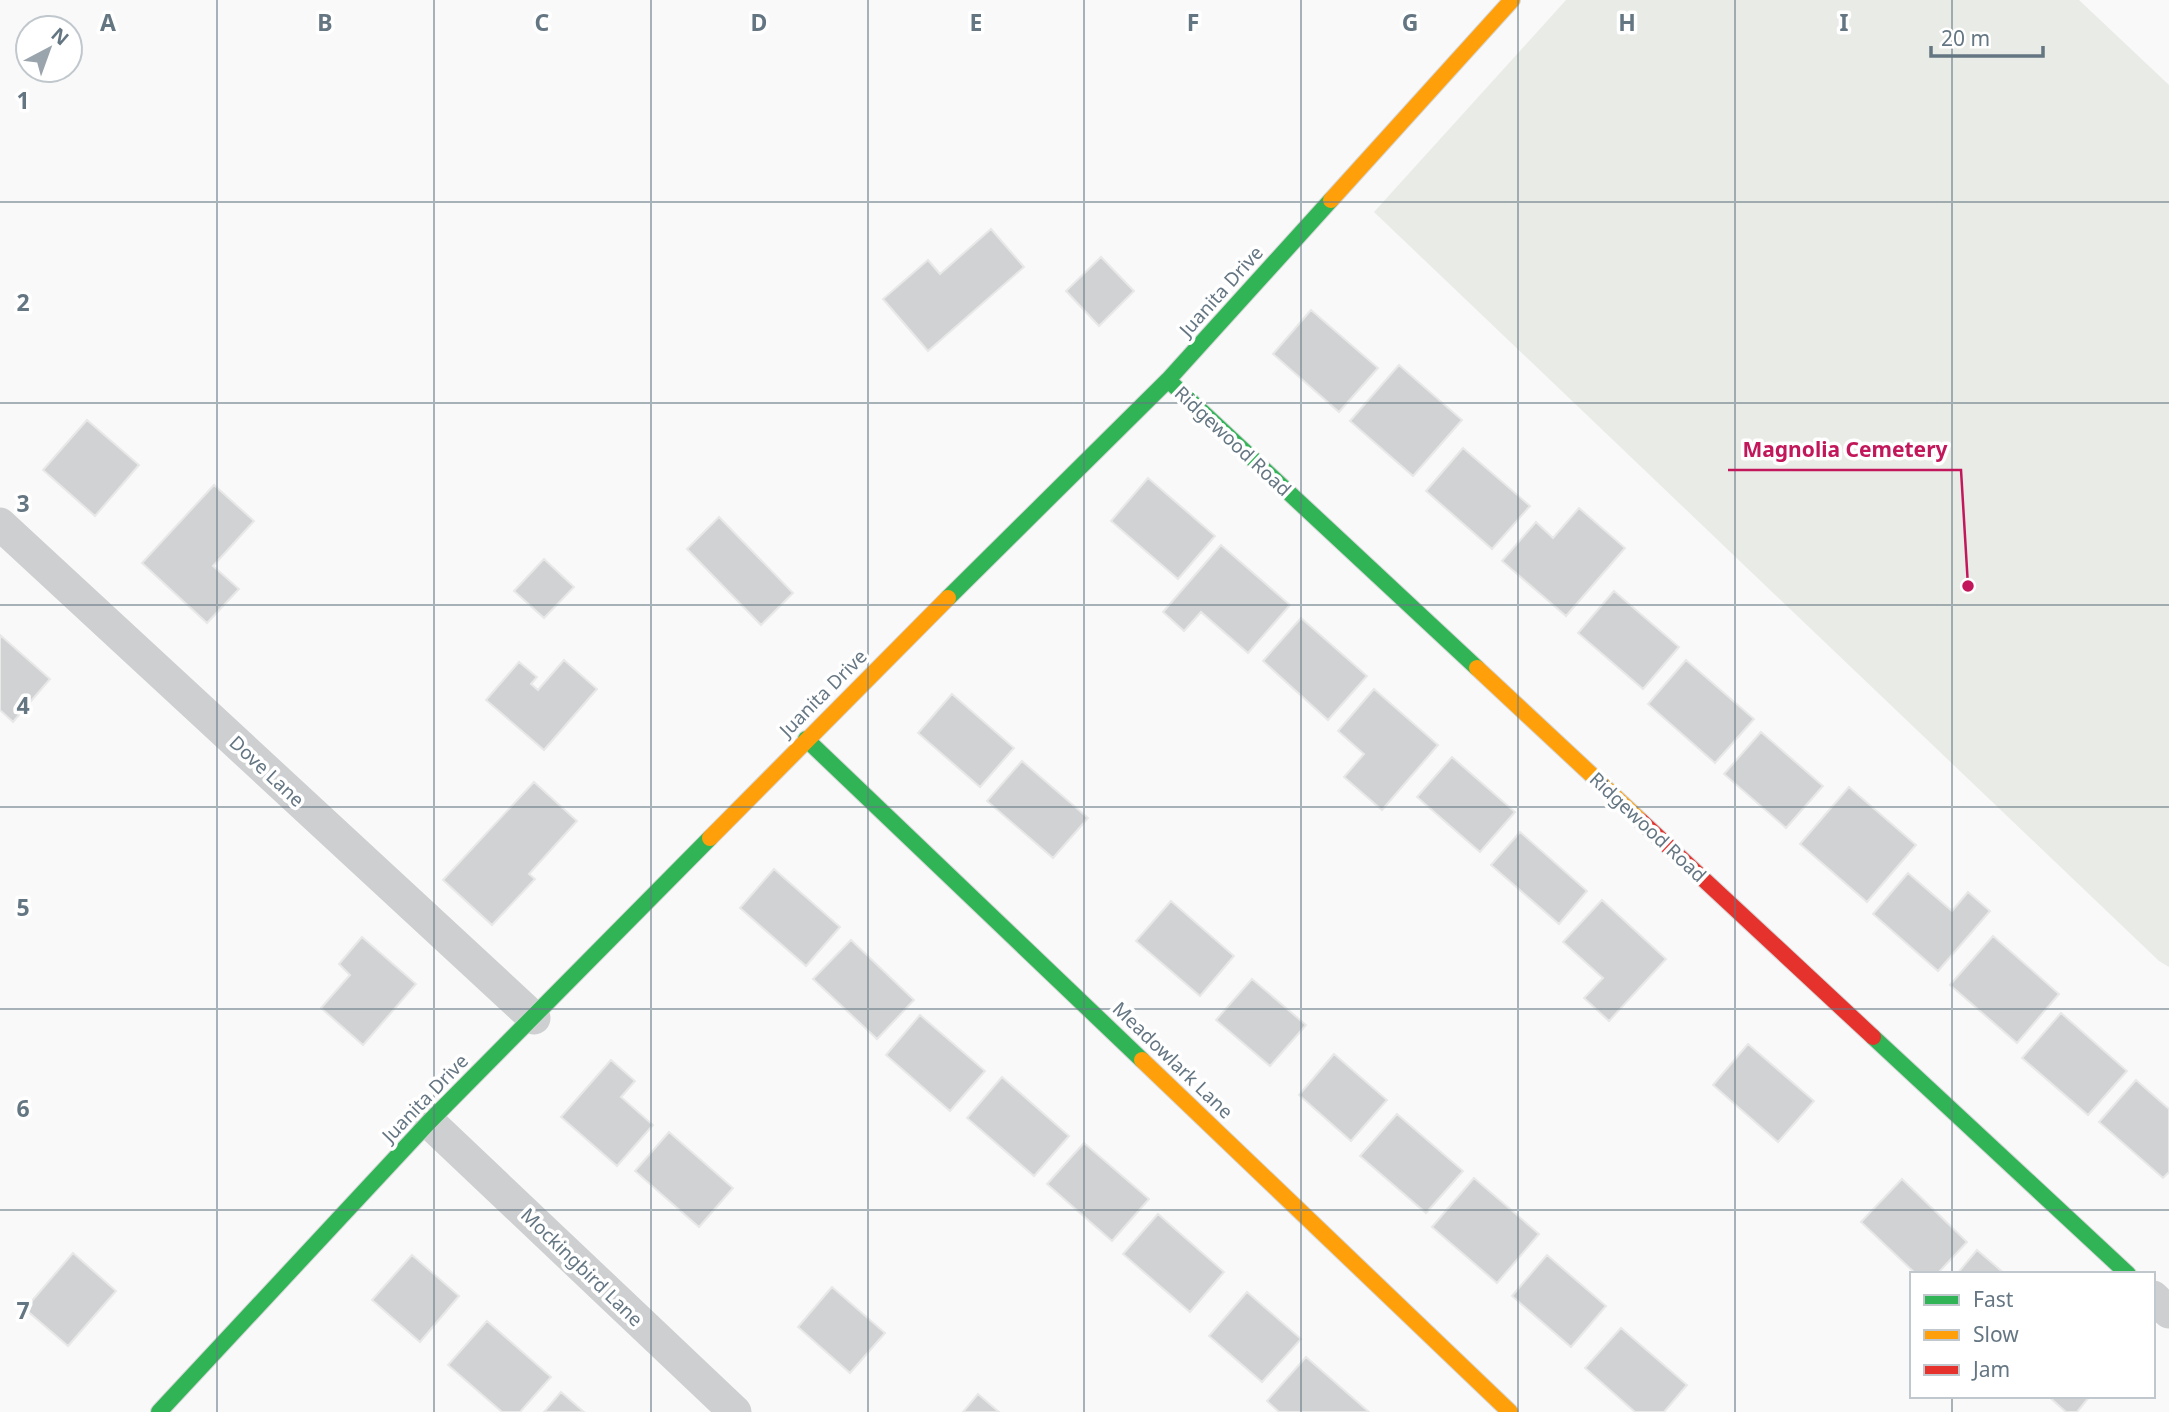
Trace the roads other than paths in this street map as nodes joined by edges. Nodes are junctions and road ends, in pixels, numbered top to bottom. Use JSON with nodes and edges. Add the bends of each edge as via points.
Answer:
{"nodes":[{"id":1,"x":1512,"y":0,"type":"edge"},
{"id":2,"x":1168,"y":380,"type":"junction"},
{"id":3,"x":0,"y":524,"type":"edge"},
{"id":4,"x":806,"y":739,"type":"junction"},
{"id":5,"x":534,"y":1018,"type":"junction"},
{"id":6,"x":429,"y":1122,"type":"junction"},
{"id":7,"x":2126,"y":1272,"type":"edge"},
{"id":8,"x":2155,"y":1299,"type":"edge"},
{"id":9,"x":2169,"y":1312,"type":"edge"},
{"id":10,"x":159,"y":1412,"type":"edge"},
{"id":11,"x":735,"y":1412,"type":"edge"},
{"id":12,"x":1510,"y":1412,"type":"edge"}],
"edges":[{"from":1,"to":2,"type":"street","name":"Juanita Drive"},
{"from":2,"to":4,"type":"street","name":"Juanita Drive"},
{"from":2,"to":7,"type":"street","name":"Ridgewood Road"},
{"from":3,"to":5,"type":"street","name":"Dove Lane"},
{"from":4,"to":5,"type":"street","name":"Juanita Drive"},
{"from":4,"to":12,"type":"street","name":"Meadowlark Lane"},
{"from":5,"to":6,"type":"street","name":"Juanita Drive"},
{"from":6,"to":10,"type":"street","name":"Juanita Drive"},
{"from":6,"to":11,"type":"street","name":"Mockingbird Lane"},
{"from":8,"to":9,"type":"street"}]}
